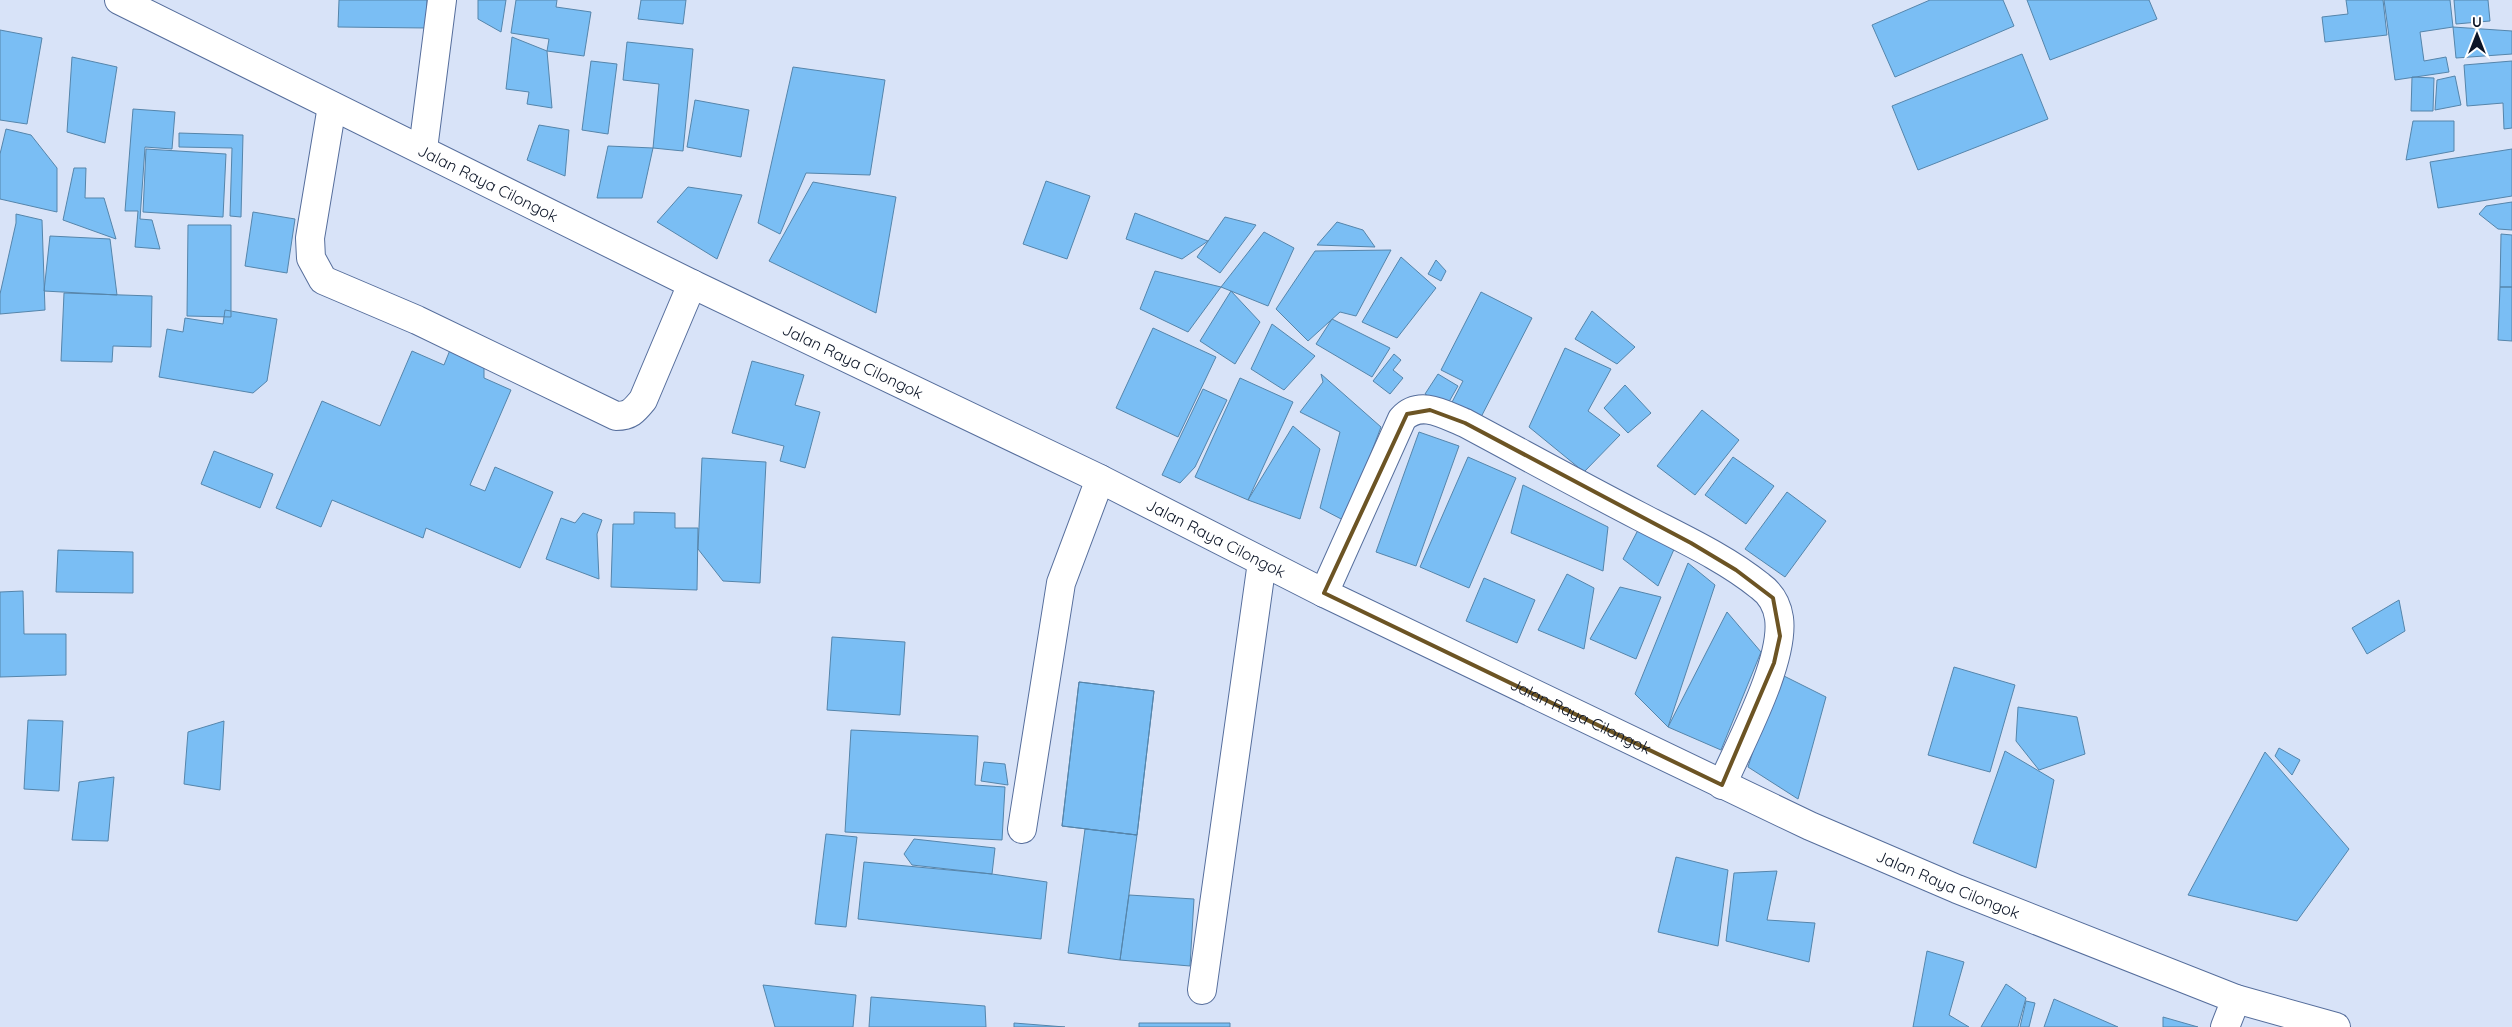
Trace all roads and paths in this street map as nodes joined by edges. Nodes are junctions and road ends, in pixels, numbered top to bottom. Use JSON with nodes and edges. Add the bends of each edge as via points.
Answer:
{"nodes":[{"id":1,"x":442,"y":0,"type":"edge"},
{"id":2,"x":128,"y":2,"type":"edge"},
{"id":3,"x":332,"y":106,"type":"junction"},
{"id":4,"x":423,"y":149,"type":"junction"},
{"id":5,"x":692,"y":284,"type":"junction"},
{"id":6,"x":1100,"y":480,"type":"junction"},
{"id":7,"x":1262,"y":562,"type":"junction"},
{"id":8,"x":1324,"y":593,"type":"junction"},
{"id":9,"x":1722,"y":784,"type":"junction"},
{"id":10,"x":1022,"y":829,"type":"dead end"},
{"id":11,"x":1202,"y":990,"type":"dead end"},
{"id":12,"x":2236,"y":999,"type":"junction"},
{"id":13,"x":2225,"y":1027,"type":"edge"},
{"id":14,"x":2336,"y":1027,"type":"edge"}],
"edges":[{"from":1,"to":4,"type":"main road"},
{"from":2,"to":3,"type":"main road","name":"Jalan Raya Cilongok"},
{"from":3,"to":4,"type":"main road","name":"Jalan Raya Cilongok"},
{"from":3,"to":5,"type":"main road","via":[[310,238],[311,258],[323,280],[416,320],[616,416],[633,413],[643,400]]},
{"from":4,"to":5,"type":"main road","name":"Jalan Raya Cilongok"},
{"from":5,"to":6,"type":"main road","name":"Jalan Raya Cilongok"},
{"from":6,"to":7,"type":"main road","name":"Jalan Raya Cilongok"},
{"from":6,"to":10,"type":"main road","via":[[1061,583]]},
{"from":7,"to":8,"type":"main road","name":"Jalan Raya Cilongok"},
{"from":7,"to":11,"type":"main road"},
{"from":8,"to":9,"type":"main road","name":"Jalan Raya Cilongok"},
{"from":8,"to":9,"type":"main road","via":[[1402,420],[1418,409],[1465,423],[1691,543],[1736,570],[1773,598],[1779,616],[1780,636],[1774,663]]},
{"from":9,"to":12,"type":"main road","name":"Jalan Raya Cilongok","via":[[1957,889]]},
{"from":12,"to":13,"type":"main road"},
{"from":12,"to":14,"type":"main road","name":"Jalan Raya Cilongok"}]}
